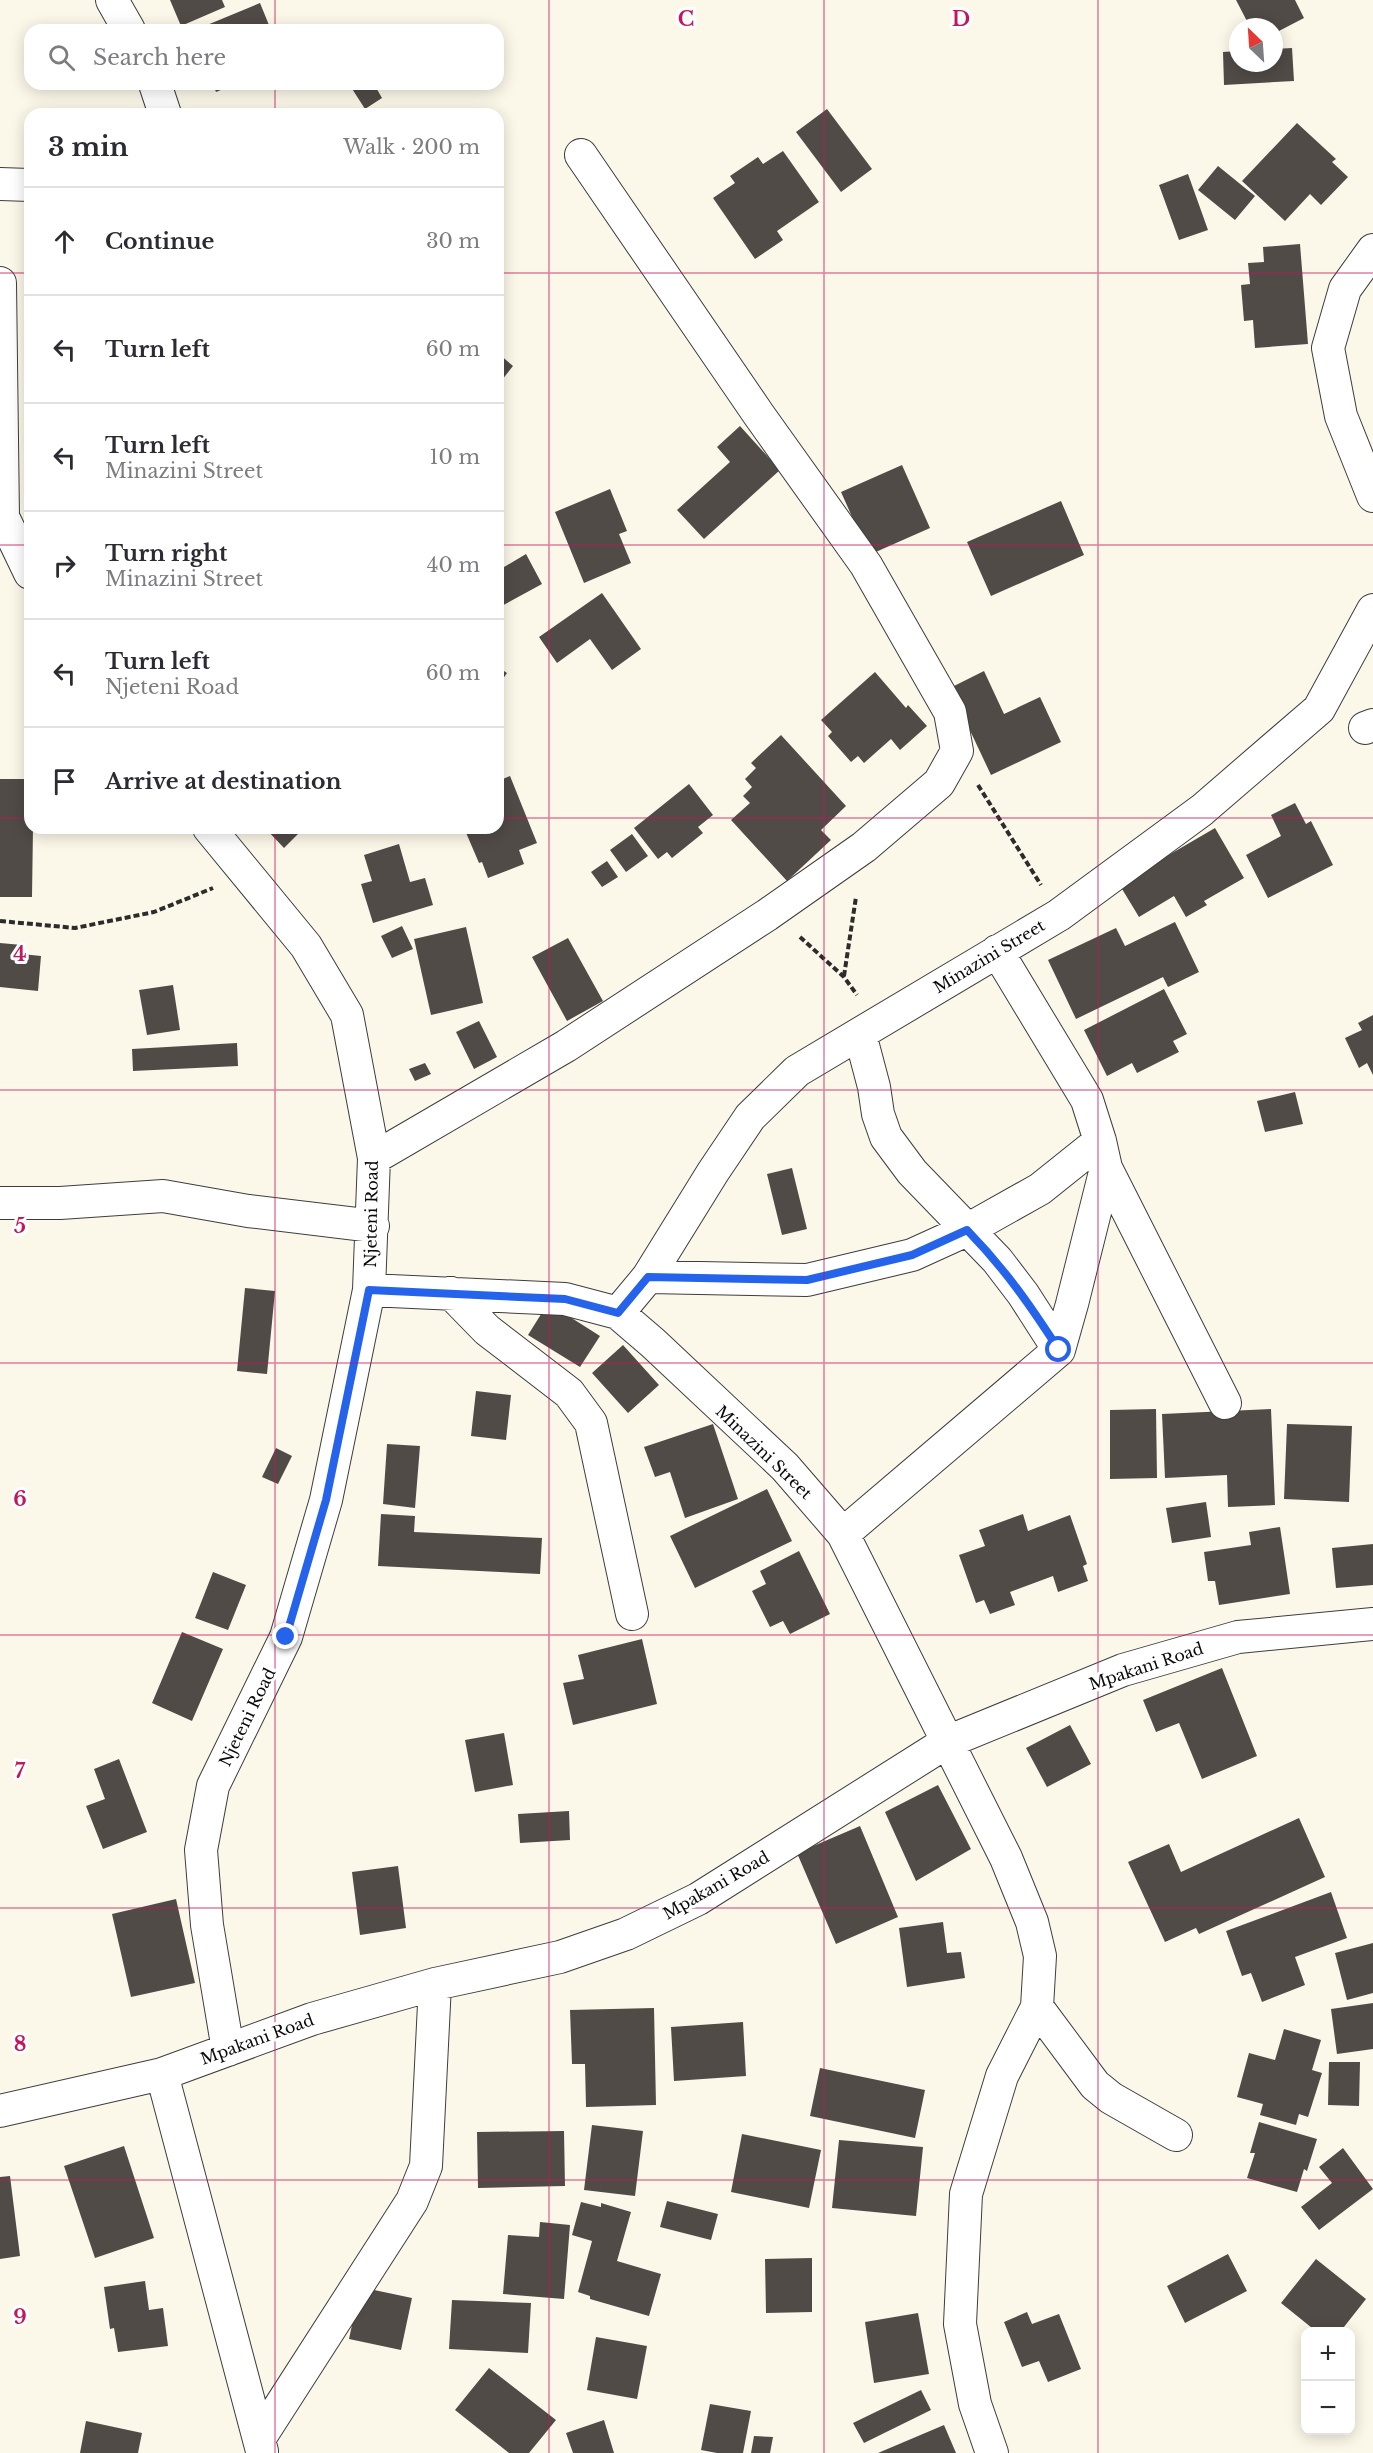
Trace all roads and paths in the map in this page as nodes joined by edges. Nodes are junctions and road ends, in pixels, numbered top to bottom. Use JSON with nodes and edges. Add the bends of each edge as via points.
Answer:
{"nodes":[{"id":1,"x":112,"y":0,"type":"edge"},
{"id":2,"x":126,"y":24,"type":"edge"},
{"id":3,"x":157,"y":90,"type":"edge"},
{"id":4,"x":163,"y":108,"type":"edge"},
{"id":5,"x":581,"y":155,"type":"dead end"},
{"id":6,"x":0,"y":184,"type":"edge"},
{"id":7,"x":24,"y":185,"type":"edge"},
{"id":8,"x":1373,"y":250,"type":"edge"},
{"id":9,"x":0,"y":283,"type":"edge"},
{"id":10,"x":1373,"y":495,"type":"edge"},
{"id":11,"x":2,"y":525,"type":"edge"},
{"id":12,"x":24,"y":563,"type":"edge"},
{"id":13,"x":1373,"y":610,"type":"edge"},
{"id":14,"x":957,"y":751,"type":"junction"},
{"id":15,"x":214,"y":834,"type":"edge"},
{"id":16,"x":864,"y":847,"type":"junction"},
{"id":17,"x":243,"y":872,"type":"junction"},
{"id":18,"x":767,"y":915,"type":"junction"},
{"id":19,"x":1059,"y":915,"type":"junction"},
{"id":20,"x":0,"y":921,"type":"edge"},
{"id":21,"x":997,"y":951,"type":"junction"},
{"id":22,"x":844,"y":977,"type":"junction"},
{"id":23,"x":868,"y":1028,"type":"junction"},
{"id":24,"x":1103,"y":1155,"type":"junction"},
{"id":25,"x":374,"y":1158,"type":"junction"},
{"id":26,"x":0,"y":1203,"type":"edge"},
{"id":27,"x":373,"y":1226,"type":"junction"},
{"id":28,"x":967,"y":1230,"type":"junction"},
{"id":29,"x":648,"y":1277,"type":"junction"},
{"id":30,"x":369,"y":1290,"type":"junction"},
{"id":31,"x":451,"y":1293,"type":"junction"},
{"id":32,"x":618,"y":1313,"type":"junction"},
{"id":33,"x":1059,"y":1350,"type":"junction"},
{"id":34,"x":1225,"y":1403,"type":"dead end"},
{"id":35,"x":843,"y":1534,"type":"junction"},
{"id":36,"x":632,"y":1614,"type":"dead end"},
{"id":37,"x":1369,"y":1629,"type":"edge"},
{"id":38,"x":947,"y":1742,"type":"junction"},
{"id":39,"x":435,"y":1984,"type":"junction"},
{"id":40,"x":1037,"y":2007,"type":"junction"},
{"id":41,"x":228,"y":2050,"type":"junction"},
{"id":42,"x":162,"y":2074,"type":"junction"},
{"id":43,"x":0,"y":2111,"type":"edge"},
{"id":44,"x":1176,"y":2135,"type":"dead end"},
{"id":45,"x":261,"y":2446,"type":"edge"},
{"id":46,"x":992,"y":2453,"type":"edge"}],
"edges":[{"from":1,"to":2,"type":"street"},
{"from":3,"to":4,"type":"street"},
{"from":5,"to":14,"type":"street","via":[[866,565],[950,712]]},
{"from":6,"to":7,"type":"street"},
{"from":8,"to":10,"type":"street","via":[[1345,289],[1328,348],[1341,416]]},
{"from":9,"to":11,"type":"street"},
{"from":11,"to":12,"type":"street"},
{"from":13,"to":19,"type":"street","name":"Minazini Street","via":[[1319,709],[1202,810]]},
{"from":14,"to":16,"type":"street","via":[[939,783]]},
{"from":14,"to":19,"type":"path"},
{"from":15,"to":17,"type":"street","name":"Njeteni Road"},
{"from":16,"to":18,"type":"street"},
{"from":16,"to":22,"type":"path"},
{"from":17,"to":20,"type":"path","via":[[154,912],[86,926]]},
{"from":17,"to":25,"type":"street","name":"Njeteni Road","via":[[306,946],[347,1015]]},
{"from":18,"to":22,"type":"path","via":[[804,939]]},
{"from":18,"to":25,"type":"street","via":[[566,1046]]},
{"from":19,"to":21,"type":"street","name":"Minazini Street"},
{"from":21,"to":23,"type":"street","name":"Minazini Street"},
{"from":21,"to":24,"type":"street","via":[[1086,1100]]},
{"from":22,"to":23,"type":"path"},
{"from":23,"to":28,"type":"street","via":[[878,1114],[886,1137],[912,1172]]},
{"from":23,"to":29,"type":"street","name":"Minazini Street","via":[[797,1071],[750,1117]]},
{"from":24,"to":28,"type":"street"},
{"from":24,"to":33,"type":"street"},
{"from":24,"to":34,"type":"street"},
{"from":25,"to":27,"type":"street","name":"Njeteni Road"},
{"from":26,"to":27,"type":"street","via":[[163,1196]]},
{"from":27,"to":30,"type":"street","name":"Njeteni Road"},
{"from":28,"to":29,"type":"street","via":[[912,1255],[807,1280]]},
{"from":28,"to":33,"type":"street","via":[[997,1260]]},
{"from":29,"to":32,"type":"street","name":"Minazini Street"},
{"from":30,"to":31,"type":"street","name":"Minazini Street"},
{"from":30,"to":41,"type":"street","name":"Njeteni Road","via":[[326,1500],[286,1637],[213,1786],[201,1850],[207,1925]]},
{"from":31,"to":32,"type":"street","name":"Minazini Street","via":[[565,1299]]},
{"from":31,"to":36,"type":"street","via":[[487,1330],[569,1393],[591,1423]]},
{"from":32,"to":35,"type":"street","name":"Minazini Street","via":[[785,1467]]},
{"from":33,"to":35,"type":"street"},
{"from":35,"to":38,"type":"street","name":"Minazini Street"},
{"from":37,"to":38,"type":"street","name":"Mpakani Road","via":[[1238,1638],[1123,1670]]},
{"from":38,"to":39,"type":"street","name":"Mpakani Road","via":[[698,1899],[626,1934],[560,1957]]},
{"from":38,"to":40,"type":"street","name":"Minazini Street","via":[[1006,1858],[1032,1922],[1040,1956]]},
{"from":39,"to":41,"type":"street","name":"Mpakani Road","via":[[312,2019]]},
{"from":39,"to":45,"type":"street","via":[[426,2166],[412,2201]]},
{"from":40,"to":44,"type":"street","via":[[1095,2085]]},
{"from":40,"to":46,"type":"street","via":[[1002,2076],[966,2194],[960,2324],[975,2403]]},
{"from":41,"to":42,"type":"street","name":"Mpakani Road"},
{"from":42,"to":43,"type":"street","name":"Mpakani Road"},
{"from":42,"to":45,"type":"street"}]}
